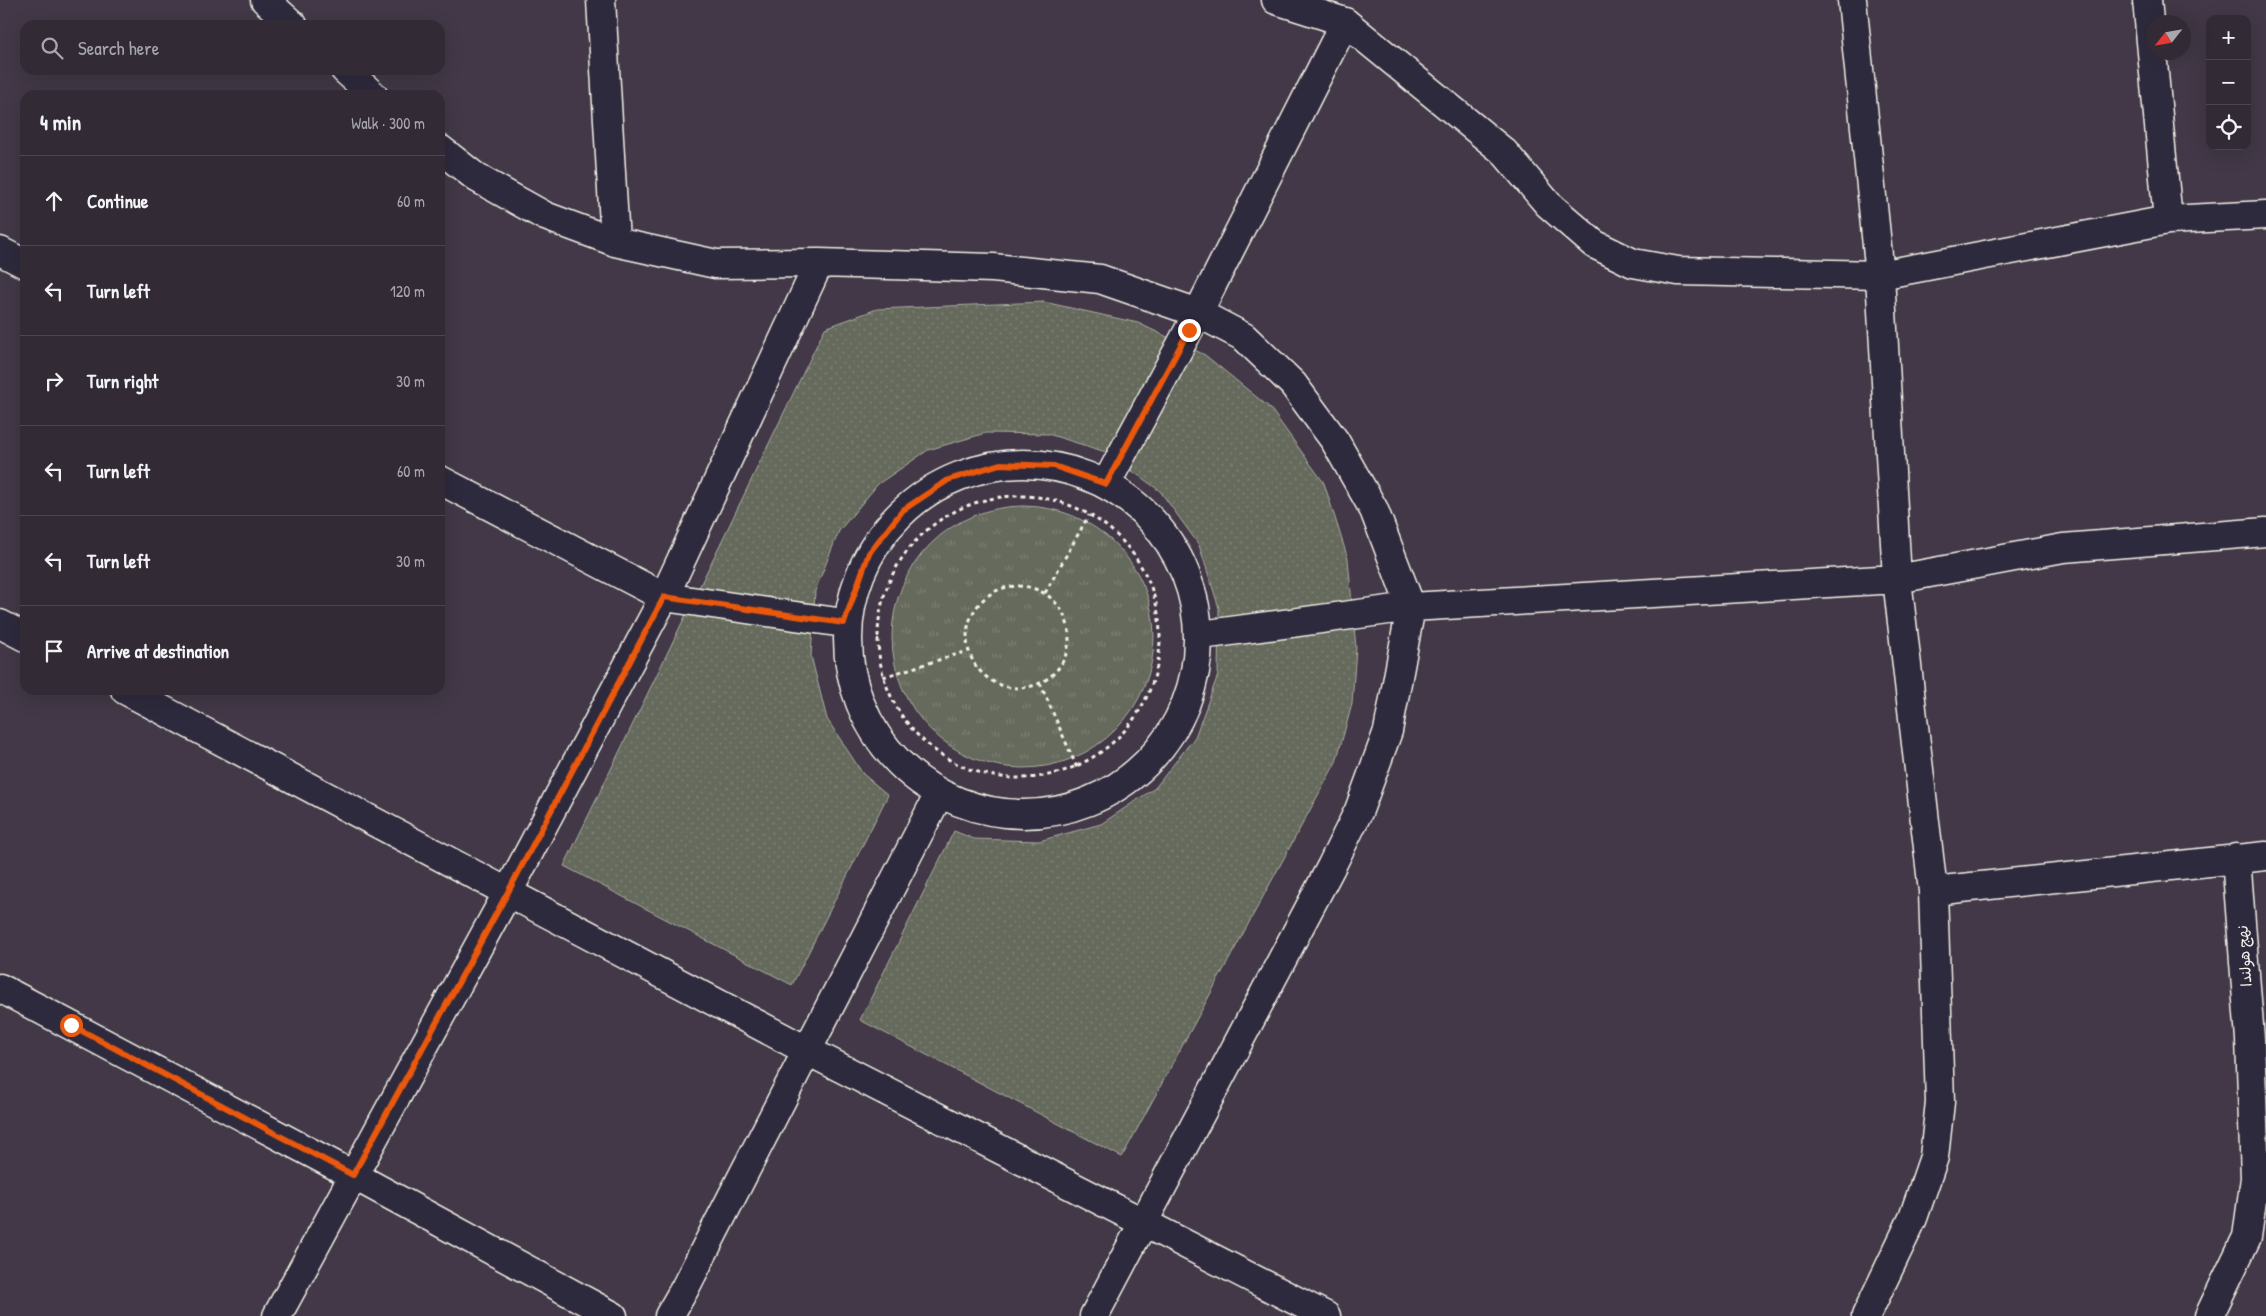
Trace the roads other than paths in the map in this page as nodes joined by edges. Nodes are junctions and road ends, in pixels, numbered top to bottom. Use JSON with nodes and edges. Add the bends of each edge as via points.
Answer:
{"nodes":[{"id":1,"x":265,"y":0,"type":"edge"},
{"id":2,"x":601,"y":0,"type":"edge"},
{"id":3,"x":1276,"y":0,"type":"edge"},
{"id":4,"x":1852,"y":0,"type":"edge"},
{"id":5,"x":2147,"y":0,"type":"edge"},
{"id":6,"x":287,"y":20,"type":"edge"},
{"id":7,"x":1345,"y":22,"type":"junction"},
{"id":8,"x":351,"y":75,"type":"edge"},
{"id":9,"x":367,"y":90,"type":"edge"},
{"id":10,"x":445,"y":153,"type":"edge"},
{"id":11,"x":2266,"y":214,"type":"edge"},
{"id":12,"x":2168,"y":220,"type":"junction"},
{"id":13,"x":615,"y":242,"type":"junction"},
{"id":14,"x":0,"y":251,"type":"edge"},
{"id":15,"x":20,"y":261,"type":"edge"},
{"id":16,"x":819,"y":264,"type":"junction"},
{"id":17,"x":1880,"y":274,"type":"junction"},
{"id":18,"x":1198,"y":313,"type":"junction"},
{"id":19,"x":445,"y":483,"type":"edge"},
{"id":20,"x":1106,"y":484,"type":"junction"},
{"id":21,"x":2266,"y":532,"type":"edge"},
{"id":22,"x":1898,"y":578,"type":"junction"},
{"id":23,"x":664,"y":597,"type":"junction"},
{"id":24,"x":1411,"y":607,"type":"junction"},
{"id":25,"x":844,"y":623,"type":"junction"},
{"id":26,"x":0,"y":624,"type":"edge"},
{"id":27,"x":20,"y":634,"type":"edge"},
{"id":28,"x":1201,"y":635,"type":"junction"},
{"id":29,"x":134,"y":695,"type":"edge"},
{"id":30,"x":938,"y":796,"type":"junction"},
{"id":31,"x":2266,"y":856,"type":"edge"},
{"id":32,"x":2236,"y":858,"type":"junction"},
{"id":33,"x":1933,"y":891,"type":"junction"},
{"id":34,"x":508,"y":892,"type":"junction"},
{"id":35,"x":0,"y":988,"type":"edge"},
{"id":36,"x":806,"y":1050,"type":"junction"},
{"id":37,"x":353,"y":1175,"type":"junction"},
{"id":38,"x":1144,"y":1223,"type":"junction"},
{"id":39,"x":277,"y":1316,"type":"edge"},
{"id":40,"x":613,"y":1316,"type":"edge"},
{"id":41,"x":669,"y":1316,"type":"edge"},
{"id":42,"x":1094,"y":1316,"type":"edge"},
{"id":43,"x":1326,"y":1316,"type":"edge"},
{"id":44,"x":1866,"y":1316,"type":"edge"},
{"id":45,"x":2209,"y":1316,"type":"edge"}],
"edges":[{"from":1,"to":6,"type":"street"},
{"from":2,"to":13,"type":"street"},
{"from":3,"to":7,"type":"street"},
{"from":4,"to":17,"type":"street"},
{"from":5,"to":12,"type":"street"},
{"from":7,"to":17,"type":"street","via":[[1504,152],[1548,204],[1594,244],[1633,263],[1678,271]]},
{"from":7,"to":18,"type":"street"},
{"from":8,"to":9,"type":"street"},
{"from":10,"to":13,"type":"street","via":[[477,178],[545,216]]},
{"from":11,"to":12,"type":"street"},
{"from":12,"to":17,"type":"street"},
{"from":13,"to":16,"type":"street","via":[[716,264]]},
{"from":14,"to":15,"type":"street"},
{"from":16,"to":18,"type":"street","via":[[992,268],[1100,279]]},
{"from":16,"to":23,"type":"street"},
{"from":17,"to":22,"type":"street"},
{"from":18,"to":20,"type":"street"},
{"from":18,"to":24,"type":"street","via":[[1244,337],[1293,384],[1329,433],[1374,510]]},
{"from":19,"to":23,"type":"street"},
{"from":20,"to":25,"type":"street","via":[[1054,466],[1000,464],[948,480],[903,510],[869,553]]},
{"from":20,"to":28,"type":"street","via":[[1149,516],[1179,560]]},
{"from":21,"to":22,"type":"street","via":[[2063,548]]},
{"from":22,"to":24,"type":"street"},
{"from":22,"to":33,"type":"street"},
{"from":23,"to":25,"type":"street"},
{"from":23,"to":34,"type":"street"},
{"from":24,"to":28,"type":"street"},
{"from":24,"to":38,"type":"street","via":[[1388,730],[1359,810]]},
{"from":25,"to":30,"type":"street","via":[[848,657],[862,708],[890,753]]},
{"from":26,"to":27,"type":"street"},
{"from":28,"to":30,"type":"street","via":[[1196,668],[1178,722],[1143,768],[1095,800],[1040,814],[983,810]]},
{"from":29,"to":34,"type":"street"},
{"from":30,"to":36,"type":"street"},
{"from":31,"to":32,"type":"street"},
{"from":32,"to":33,"type":"street"},
{"from":32,"to":45,"type":"street","name":"نهج هولندا","via":[[2250,1039],[2255,1178],[2247,1237]]},
{"from":33,"to":44,"type":"street","via":[[1940,1102],[1934,1157],[1913,1218]]},
{"from":34,"to":36,"type":"street"},
{"from":34,"to":37,"type":"street"},
{"from":35,"to":37,"type":"street"},
{"from":36,"to":38,"type":"street"},
{"from":36,"to":41,"type":"street"},
{"from":37,"to":39,"type":"street"},
{"from":37,"to":40,"type":"street"},
{"from":38,"to":42,"type":"street"},
{"from":38,"to":43,"type":"street"}]}
